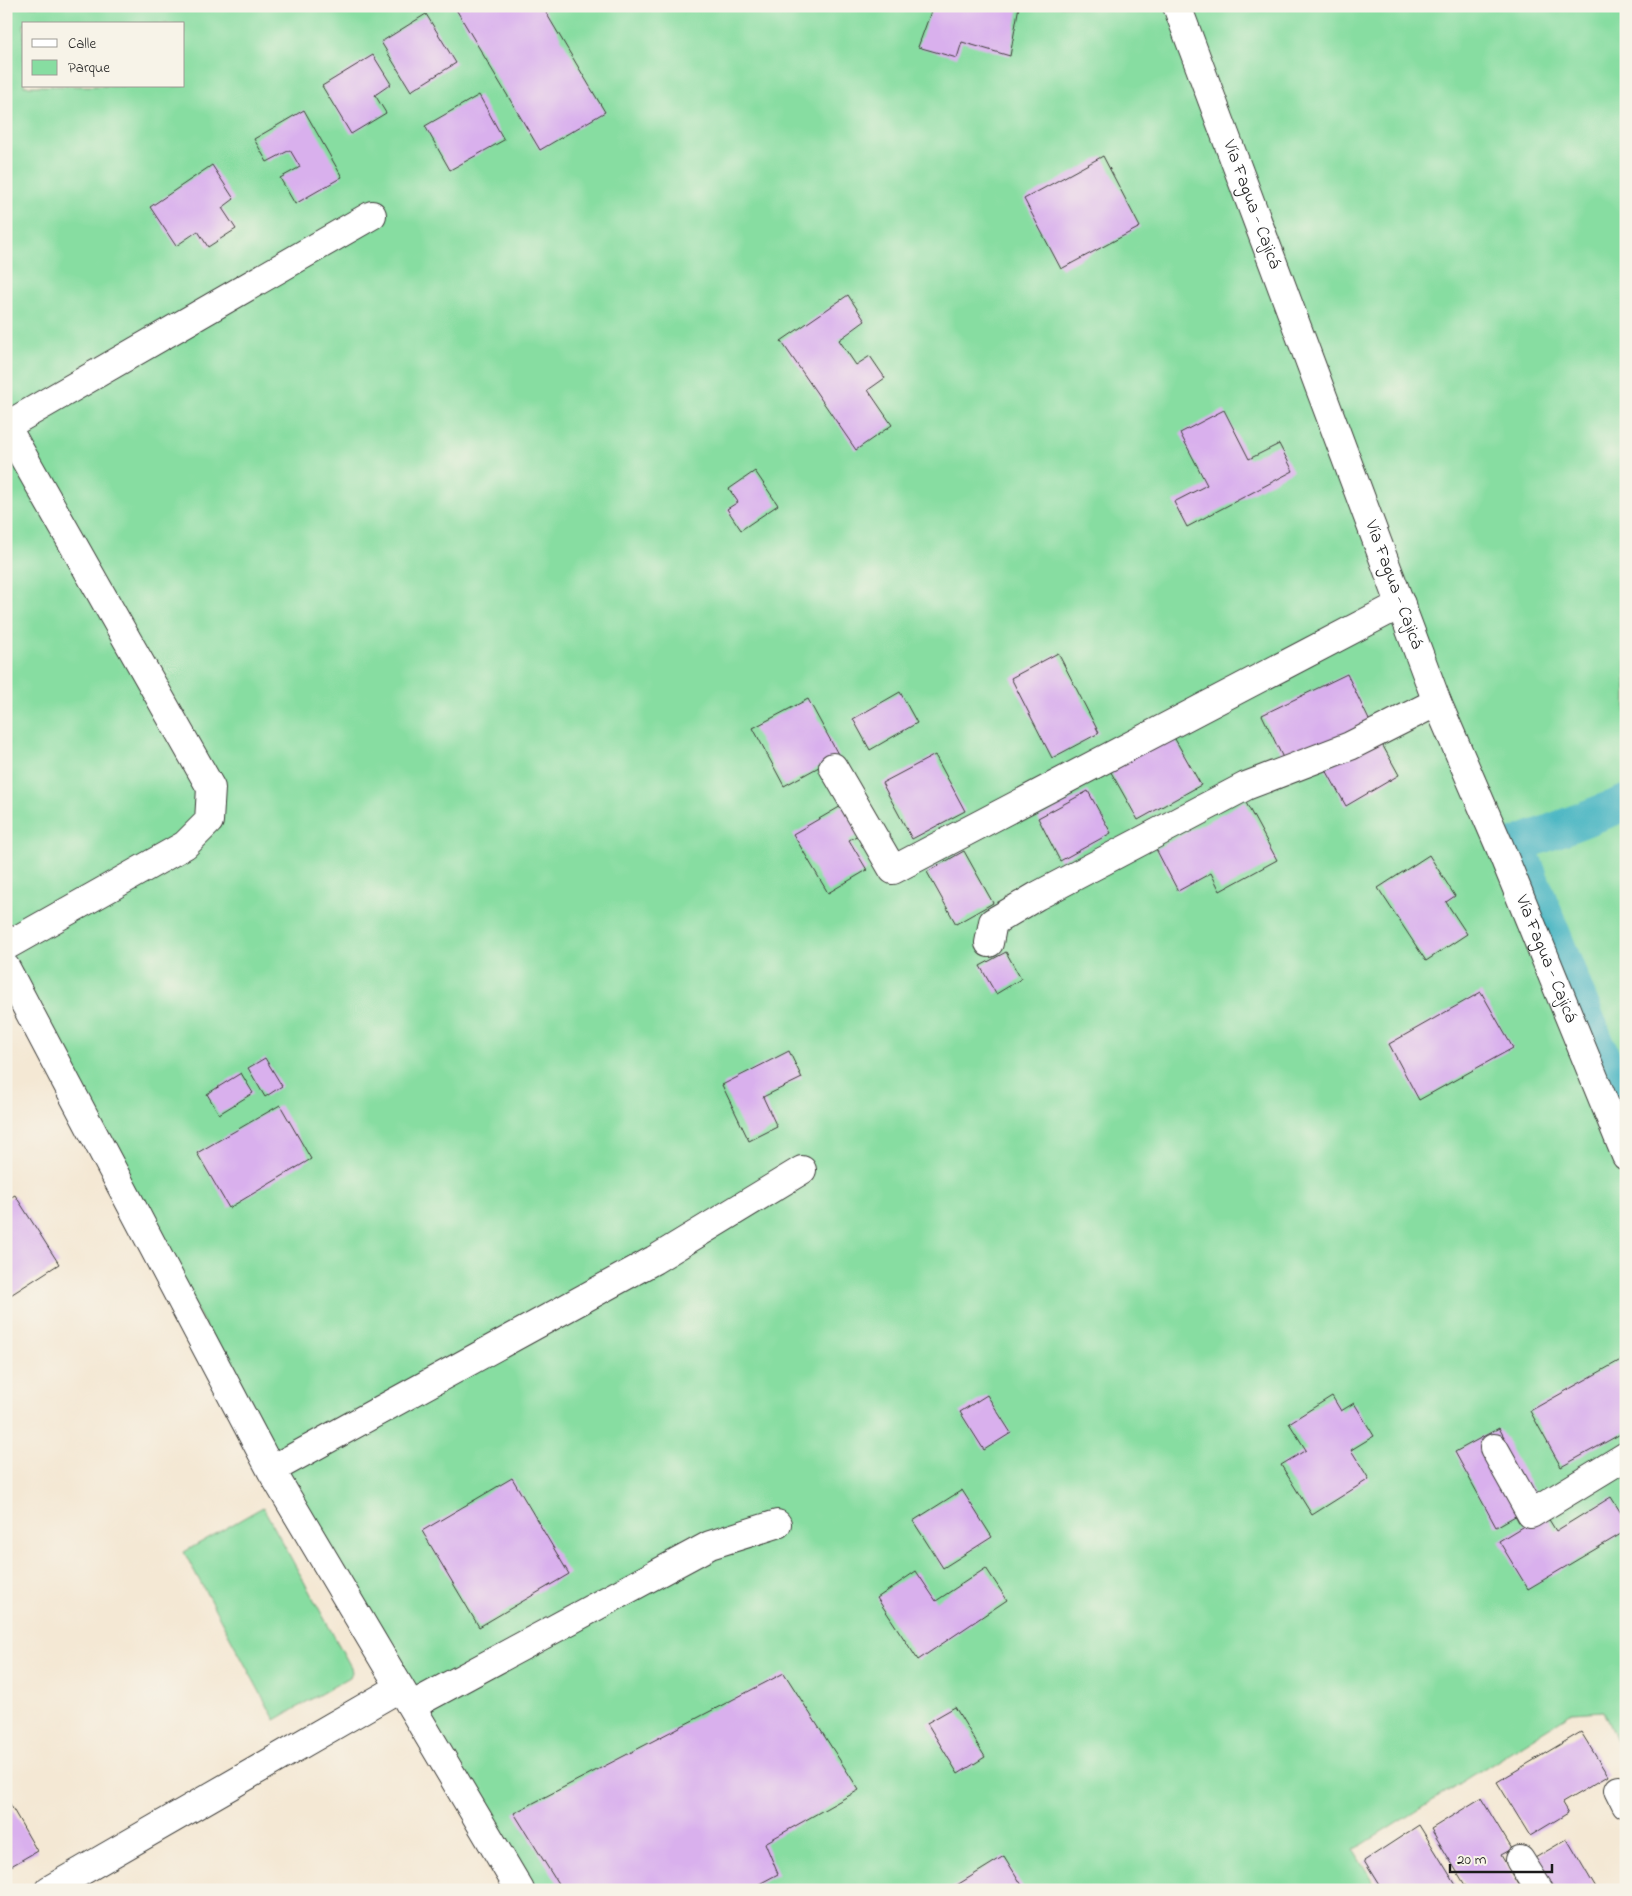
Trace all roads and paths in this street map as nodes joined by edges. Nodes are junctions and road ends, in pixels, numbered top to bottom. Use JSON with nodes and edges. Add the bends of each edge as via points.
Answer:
{"nodes":[{"id":1,"x":1177,"y":6,"type":"edge"},
{"id":2,"x":372,"y":215,"type":"dead end"},
{"id":3,"x":6,"y":426,"type":"edge"},
{"id":4,"x":1401,"y":604,"type":"junction"},
{"id":5,"x":1437,"y":702,"type":"junction"},
{"id":6,"x":832,"y":767,"type":"dead end"},
{"id":7,"x":990,"y":944,"type":"dead end"},
{"id":8,"x":6,"y":946,"type":"edge"},
{"id":9,"x":6,"y":968,"type":"edge"},
{"id":10,"x":1626,"y":1156,"type":"edge"},
{"id":11,"x":802,"y":1170,"type":"dead end"},
{"id":12,"x":1494,"y":1448,"type":"dead end"},
{"id":13,"x":1626,"y":1456,"type":"edge"},
{"id":14,"x":272,"y":1470,"type":"junction"},
{"id":15,"x":777,"y":1524,"type":"dead end"},
{"id":16,"x":405,"y":1697,"type":"junction"},
{"id":17,"x":1520,"y":1860,"type":"dead end"},
{"id":18,"x":49,"y":1890,"type":"edge"},
{"id":19,"x":520,"y":1890,"type":"edge"},
{"id":20,"x":1540,"y":1890,"type":"edge"}],
"edges":[{"from":1,"to":4,"type":"street","name":"Vía Fagua - Cajicá"},
{"from":2,"to":3,"type":"street"},
{"from":3,"to":8,"type":"street","via":[[211,788],[210,821],[184,845]]},
{"from":4,"to":5,"type":"street","name":"Vía Fagua - Cajicá"},
{"from":4,"to":6,"type":"street","via":[[893,870]]},
{"from":5,"to":7,"type":"street","via":[[1350,746],[1246,786],[1037,896],[993,922]]},
{"from":5,"to":10,"type":"street","name":"Vía Fagua - Cajicá"},
{"from":9,"to":14,"type":"street"},
{"from":11,"to":14,"type":"street","via":[[654,1260]]},
{"from":12,"to":13,"type":"street","via":[[1531,1514]]},
{"from":14,"to":16,"type":"street"},
{"from":15,"to":16,"type":"street","via":[[710,1545]]},
{"from":16,"to":18,"type":"street"},
{"from":16,"to":19,"type":"street"},
{"from":17,"to":20,"type":"street"}]}
